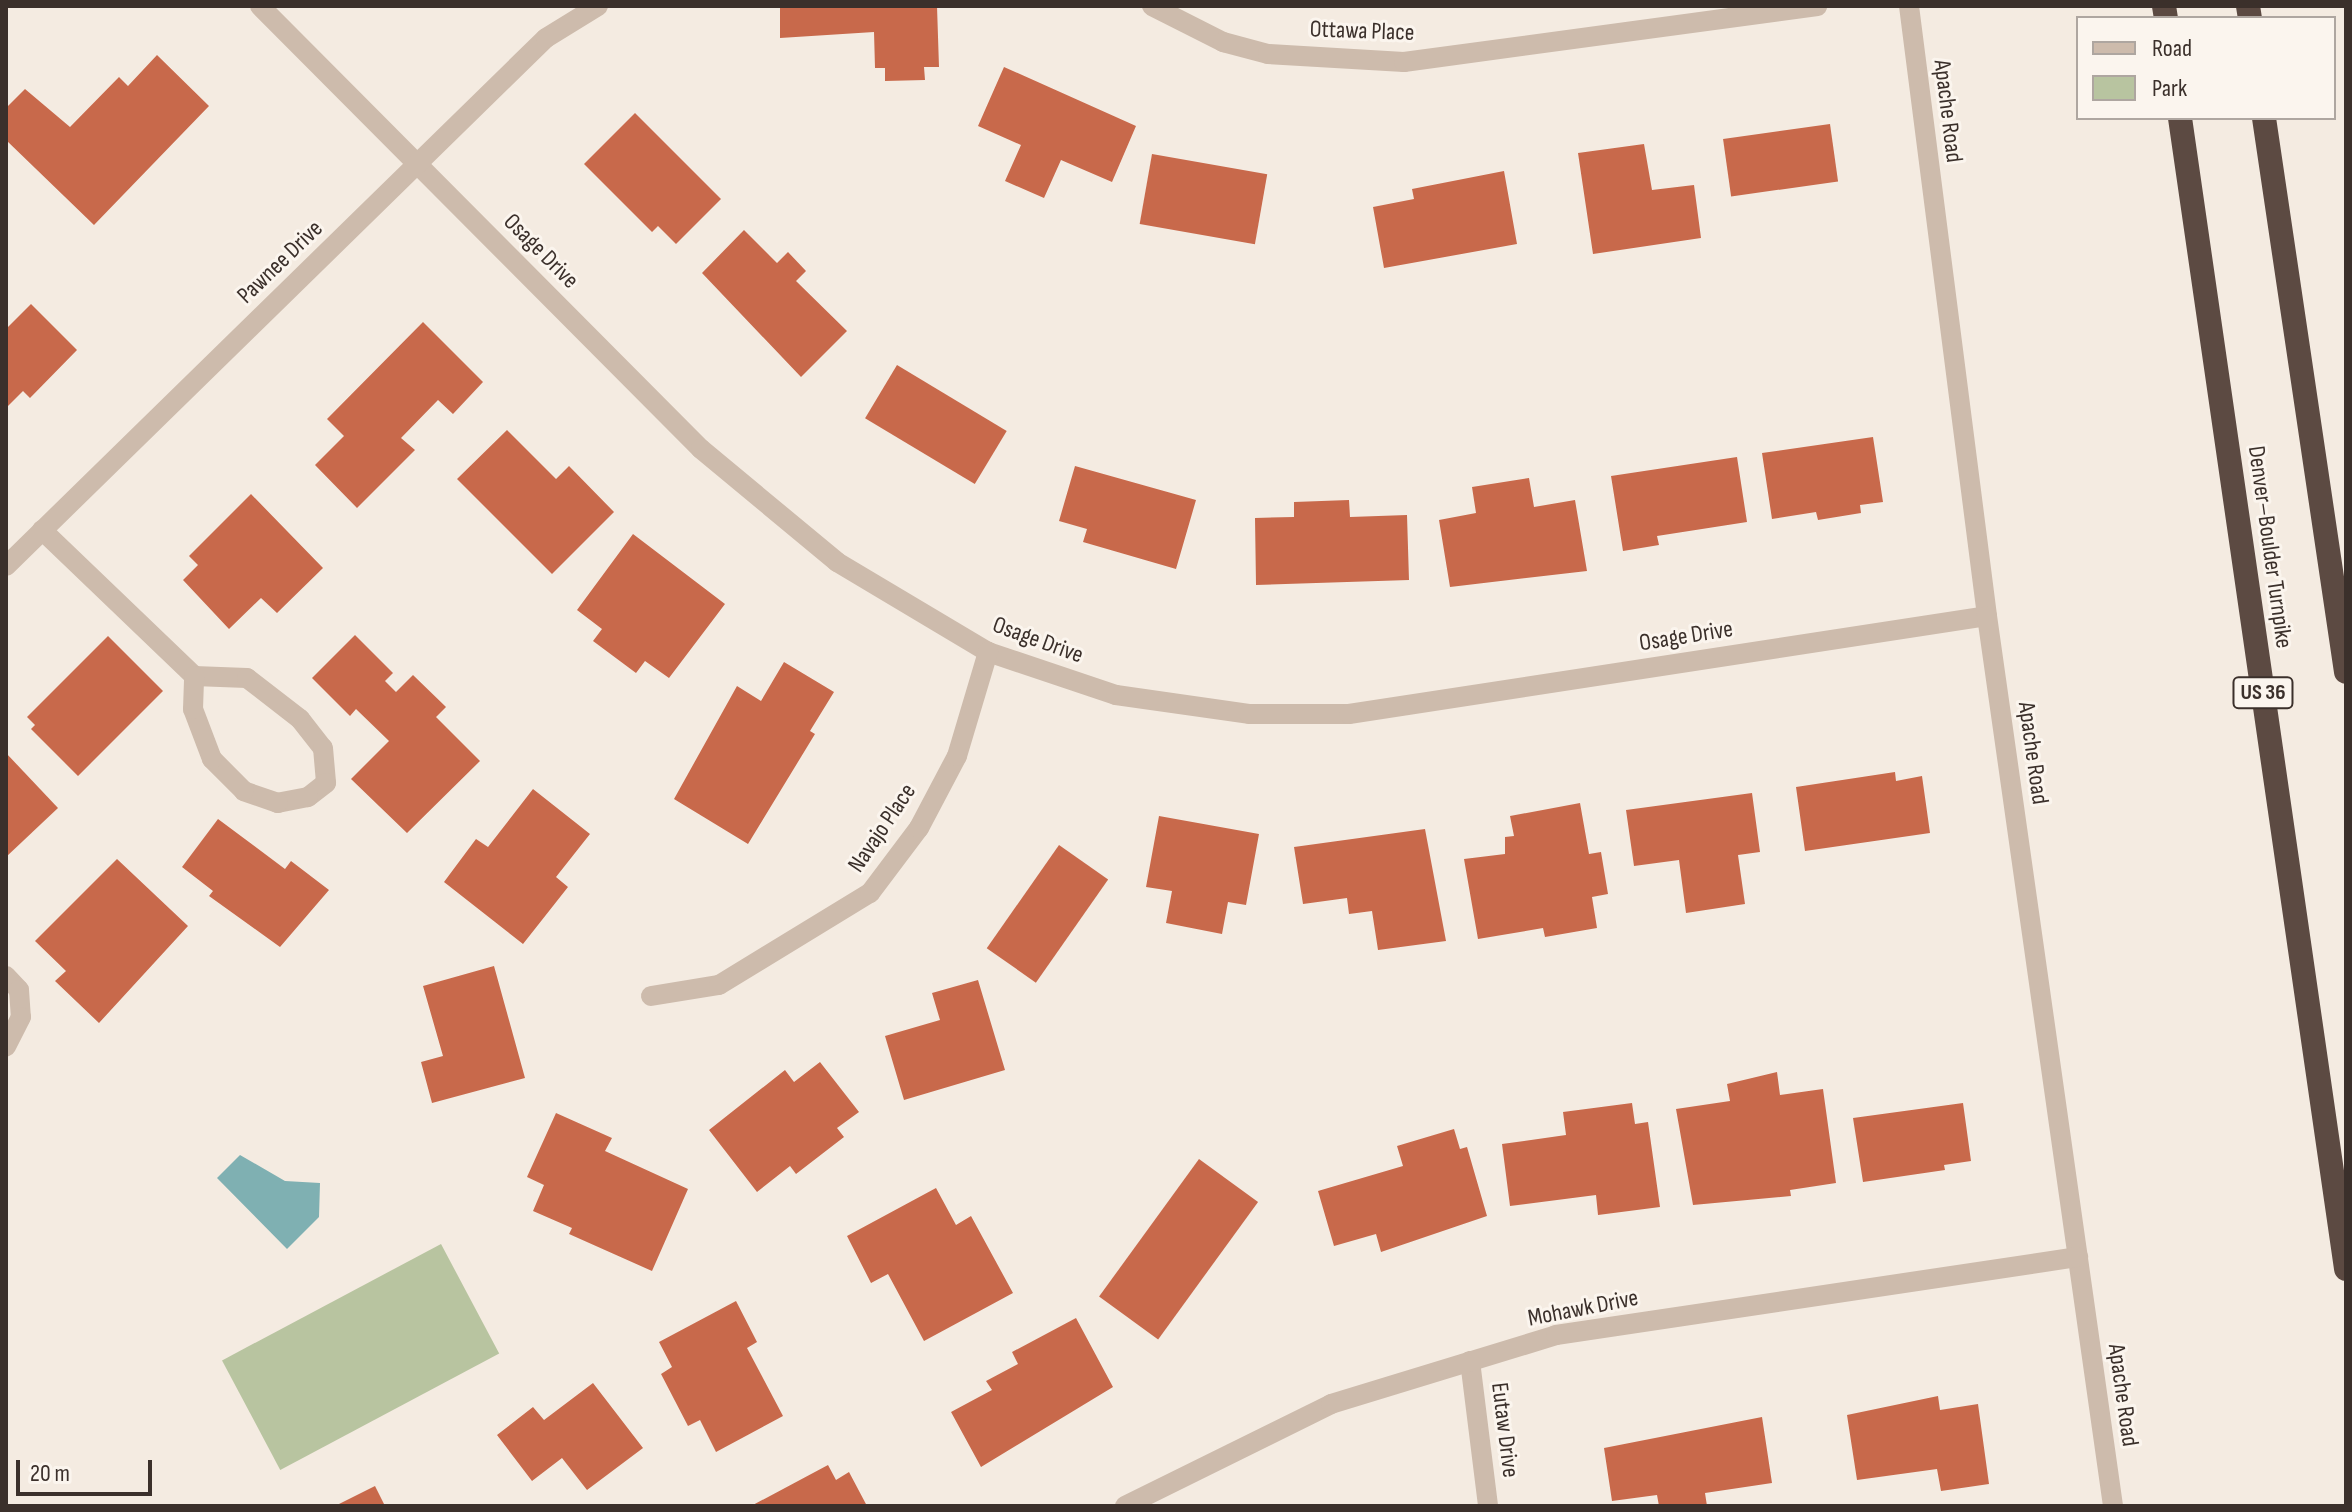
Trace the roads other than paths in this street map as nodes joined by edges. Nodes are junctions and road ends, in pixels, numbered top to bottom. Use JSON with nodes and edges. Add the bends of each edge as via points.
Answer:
{"nodes":[{"id":1,"x":260,"y":6,"type":"edge"},
{"id":2,"x":598,"y":6,"type":"edge"},
{"id":3,"x":1152,"y":6,"type":"edge"},
{"id":4,"x":1817,"y":6,"type":"edge"},
{"id":5,"x":1909,"y":6,"type":"edge"},
{"id":6,"x":2180,"y":120,"type":"edge"},
{"id":7,"x":2264,"y":120,"type":"edge"},
{"id":8,"x":417,"y":164,"type":"junction"},
{"id":9,"x":42,"y":530,"type":"junction"},
{"id":10,"x":6,"y":566,"type":"edge"},
{"id":11,"x":1987,"y":616,"type":"junction"},
{"id":12,"x":988,"y":652,"type":"junction"},
{"id":13,"x":2346,"y":672,"type":"edge"},
{"id":14,"x":194,"y":676,"type":"junction"},
{"id":15,"x":6,"y":976,"type":"edge"},
{"id":16,"x":651,"y":996,"type":"dead end"},
{"id":17,"x":6,"y":1046,"type":"edge"},
{"id":18,"x":2078,"y":1257,"type":"junction"},
{"id":19,"x":2346,"y":1269,"type":"edge"},
{"id":20,"x":1470,"y":1361,"type":"junction"},
{"id":21,"x":1125,"y":1506,"type":"edge"},
{"id":22,"x":1488,"y":1506,"type":"edge"},
{"id":23,"x":2113,"y":1506,"type":"edge"}],
"edges":[{"from":1,"to":8,"type":"street","name":"Osage Drive"},
{"from":2,"to":8,"type":"street","name":"Pawnee Drive","via":[[546,38]]},
{"from":3,"to":4,"type":"street","name":"Ottawa Place","via":[[1223,42],[1268,54],[1404,62]]},
{"from":5,"to":11,"type":"street","name":"Apache Road"},
{"from":6,"to":19,"type":"highway","name":"Denver–Boulder Turnpike","number":"US 36"},
{"from":7,"to":13,"type":"highway"},
{"from":8,"to":9,"type":"street","name":"Pawnee Drive"},
{"from":8,"to":12,"type":"street","name":"Osage Drive","via":[[701,449],[837,562]]},
{"from":9,"to":10,"type":"street","name":"Pawnee Drive"},
{"from":9,"to":14,"type":"street"},
{"from":11,"to":12,"type":"street","name":"Osage Drive","via":[[1349,714],[1249,714],[1116,695]]},
{"from":11,"to":18,"type":"street","name":"Apache Road"},
{"from":12,"to":16,"type":"street","name":"Navajo Place","via":[[957,756],[919,828],[870,893],[719,985]]},
{"from":14,"to":14,"type":"street","via":[[247,678],[300,719],[323,748],[326,783],[308,797],[278,803],[244,791],[212,759],[193,709]]},
{"from":15,"to":17,"type":"street","via":[[19,990],[21,1017]]},
{"from":18,"to":20,"type":"street","name":"Mohawk Drive","via":[[1556,1335]]},
{"from":18,"to":23,"type":"street","name":"Apache Road"},
{"from":20,"to":21,"type":"street","name":"Mohawk Drive","via":[[1331,1404]]},
{"from":20,"to":22,"type":"street","name":"Eutaw Drive"}]}
